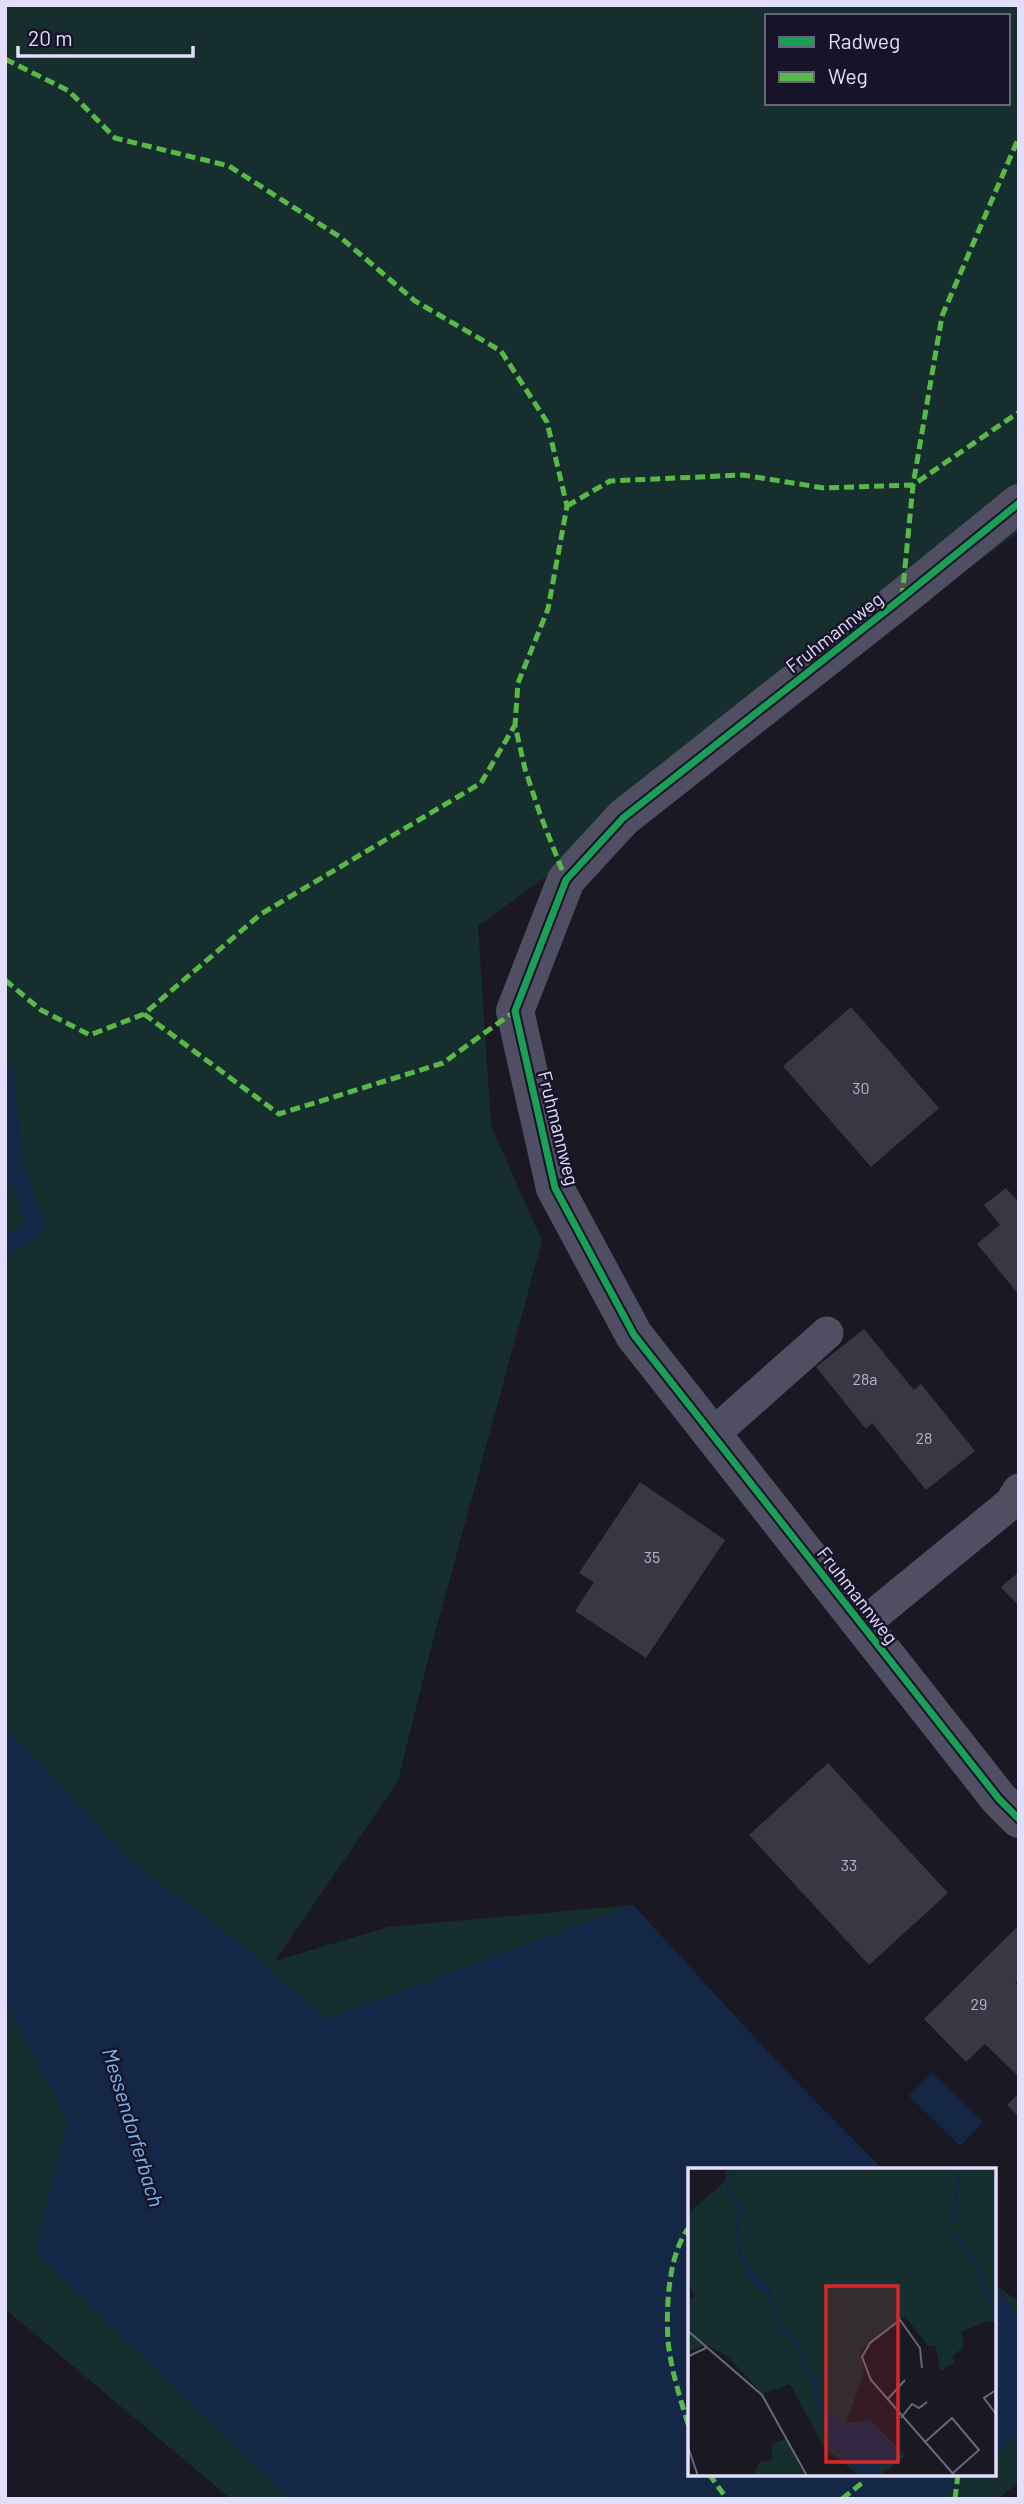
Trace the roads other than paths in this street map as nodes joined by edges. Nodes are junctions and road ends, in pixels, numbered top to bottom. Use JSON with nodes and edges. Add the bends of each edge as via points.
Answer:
{"nodes":[{"id":1,"x":1014,"y":506,"type":"edge"},
{"id":2,"x":827,"y":1334,"type":"dead end"},
{"id":3,"x":712,"y":1435,"type":"junction"},
{"id":4,"x":1019,"y":1490,"type":"edge"},
{"id":5,"x":862,"y":1625,"type":"junction"},
{"id":6,"x":1019,"y":1819,"type":"edge"}],
"edges":[{"from":1,"to":3,"type":"street","name":"Fruhmannweg","via":[[623,818],[566,880],[515,1012],[555,1188],[634,1335]]},
{"from":2,"to":3,"type":"lane"},
{"from":3,"to":5,"type":"street","name":"Fruhmannweg"},
{"from":4,"to":5,"type":"lane","via":[[1012,1503]]},
{"from":5,"to":6,"type":"street","name":"Fruhmannweg"}]}
